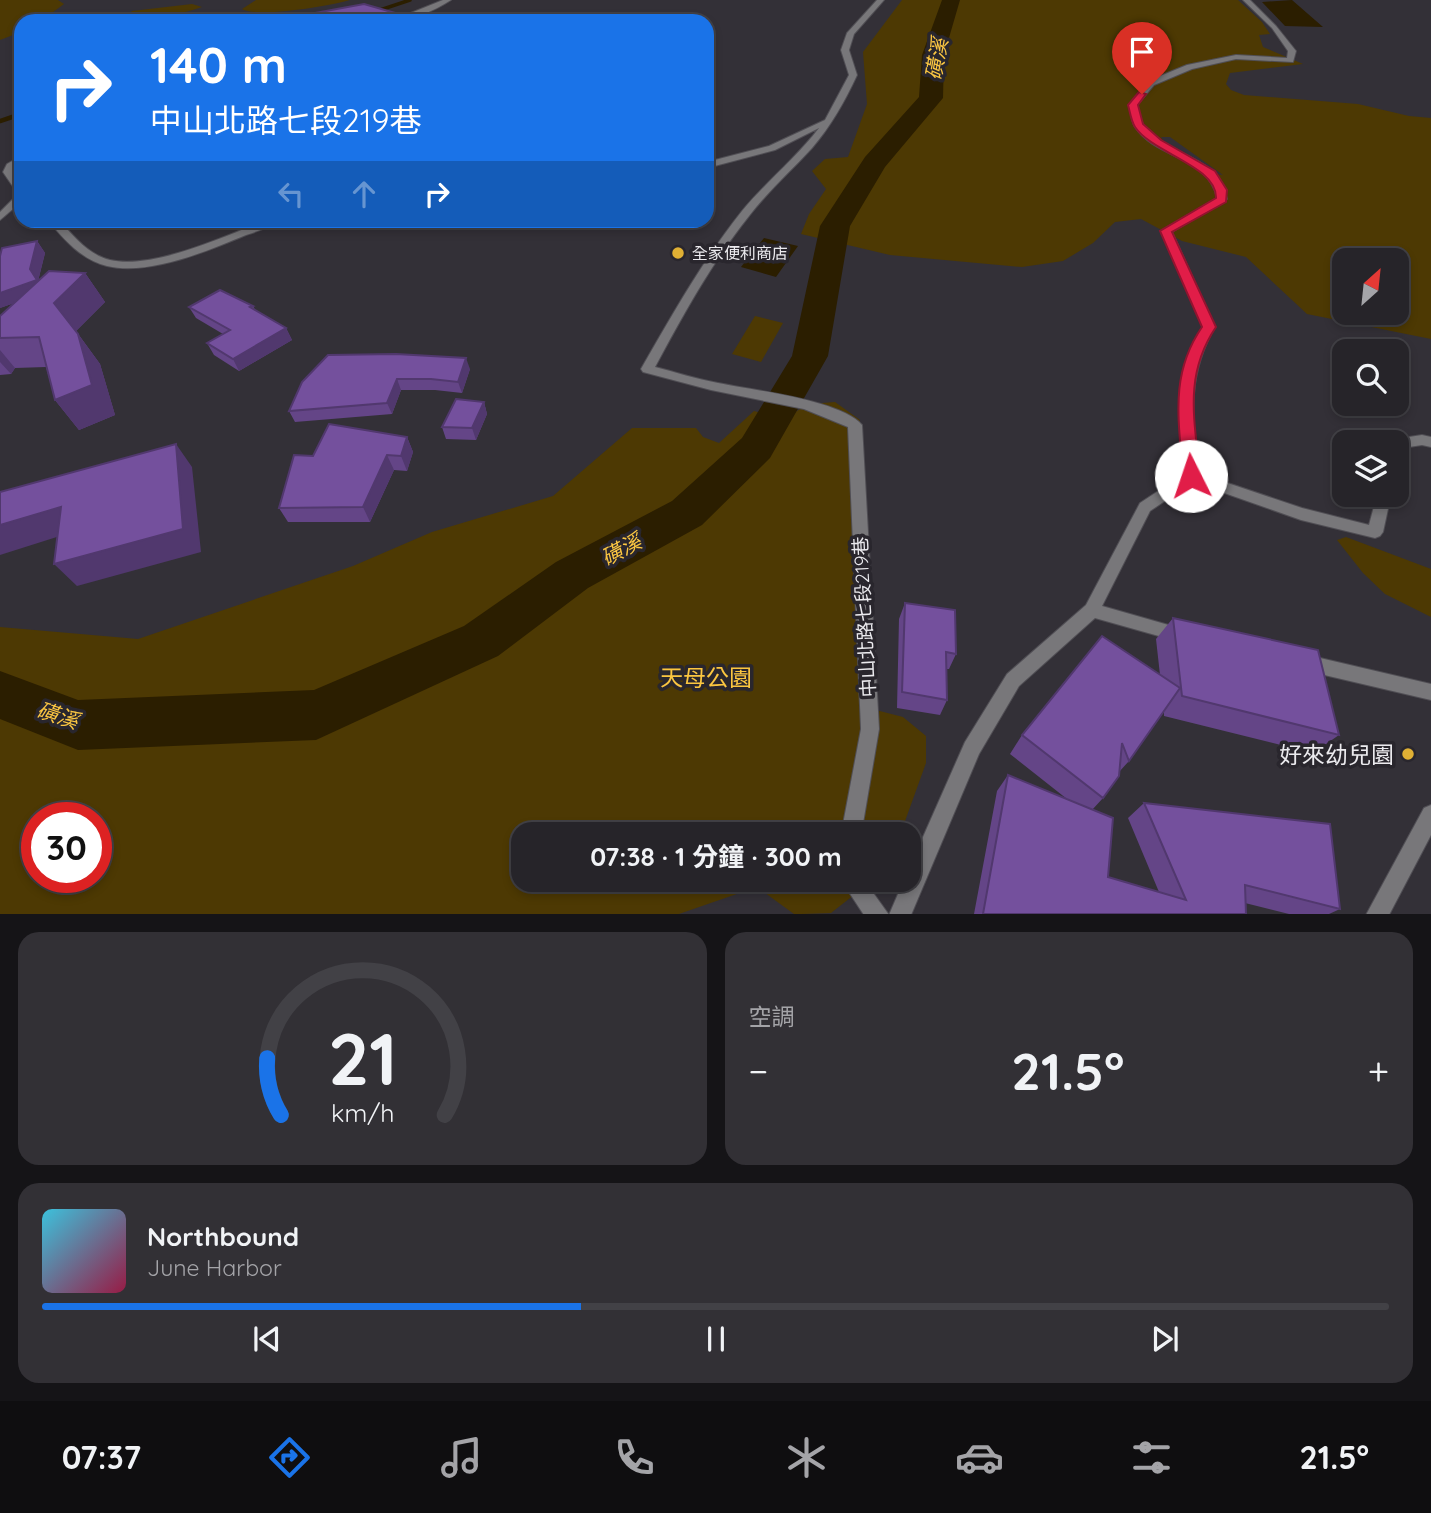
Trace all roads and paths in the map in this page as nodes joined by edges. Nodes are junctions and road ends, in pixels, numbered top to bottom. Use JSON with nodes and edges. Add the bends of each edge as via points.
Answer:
{"nodes":[{"id":1,"x":448,"y":0,"type":"edge"},
{"id":2,"x":881,"y":0,"type":"edge"},
{"id":3,"x":1246,"y":0,"type":"edge"},
{"id":4,"x":417,"y":14,"type":"edge"},
{"id":5,"x":826,"y":121,"type":"junction"},
{"id":6,"x":14,"y":163,"type":"edge"},
{"id":7,"x":714,"y":163,"type":"edge"},
{"id":8,"x":14,"y":181,"type":"edge"},
{"id":9,"x":14,"y":204,"type":"edge"},
{"id":10,"x":0,"y":217,"type":"edge"},
{"id":11,"x":60,"y":228,"type":"edge"},
{"id":12,"x":254,"y":228,"type":"edge"},
{"id":13,"x":1409,"y":442,"type":"edge"},
{"id":14,"x":1431,"y":442,"type":"edge"},
{"id":15,"x":1191,"y":476,"type":"junction"},
{"id":16,"x":1381,"y":507,"type":"edge"},
{"id":17,"x":1092,"y":610,"type":"junction"},
{"id":18,"x":1198,"y":639,"type":"edge"},
{"id":19,"x":1292,"y":659,"type":"edge"},
{"id":20,"x":1431,"y":692,"type":"edge"},
{"id":21,"x":1431,"y":815,"type":"edge"},
{"id":22,"x":853,"y":822,"type":"edge"},
{"id":23,"x":860,"y":892,"type":"edge"},
{"id":24,"x":877,"y":914,"type":"edge"},
{"id":25,"x":900,"y":914,"type":"edge"},
{"id":26,"x":1378,"y":914,"type":"edge"}],
"edges":[{"from":1,"to":4,"type":"street"},
{"from":2,"to":5,"type":"street","via":[[851,33],[845,50],[853,75]]},
{"from":3,"to":15,"type":"street","via":[[1292,51],[1290,60],[1236,57],[1190,67],[1151,83],[1133,105],[1138,125],[1157,142],[1211,174],[1222,190],[1222,199],[1166,231],[1209,327],[1195,348],[1185,394]]},
{"from":5,"to":7,"type":"street","via":[[772,148]]},
{"from":5,"to":22,"type":"street","name":"中山北路七段219巷","via":[[809,146],[744,215],[676,316],[647,369],[758,393],[855,425],[870,729]]},
{"from":6,"to":8,"type":"street","via":[[8,172]]},
{"from":9,"to":10,"type":"street"},
{"from":11,"to":12,"type":"street","via":[[95,258],[126,265],[172,257]]},
{"from":13,"to":14,"type":"street"},
{"from":15,"to":16,"type":"street","via":[[1301,514],[1375,532]]},
{"from":15,"to":17,"type":"street","via":[[1145,507]]},
{"from":17,"to":18,"type":"street"},
{"from":17,"to":25,"type":"street","via":[[1013,680],[971,748]]},
{"from":19,"to":20,"type":"street"},
{"from":21,"to":26,"type":"street"},
{"from":23,"to":24,"type":"street"}]}
